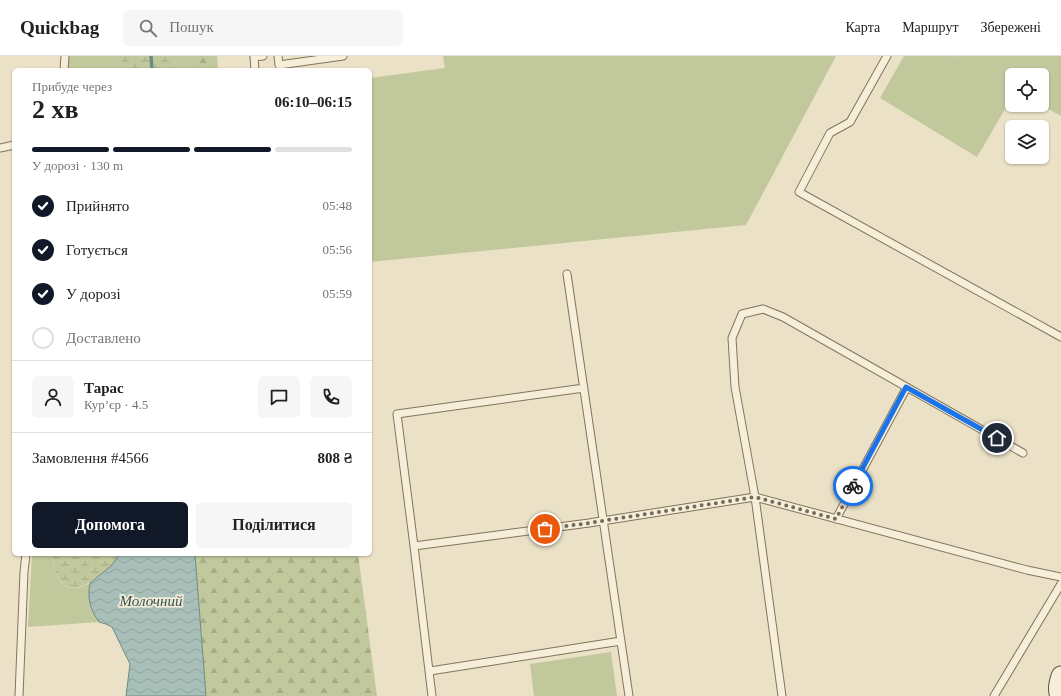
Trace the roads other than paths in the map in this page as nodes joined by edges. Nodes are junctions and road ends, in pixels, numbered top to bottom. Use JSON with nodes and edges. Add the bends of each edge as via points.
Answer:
{"nodes":[{"id":1,"x":64,"y":56,"type":"edge"},
{"id":2,"x":263,"y":56,"type":"edge"},
{"id":3,"x":278,"y":56,"type":"edge"},
{"id":4,"x":343,"y":56,"type":"edge"},
{"id":5,"x":887,"y":56,"type":"edge"},
{"id":6,"x":280,"y":67,"type":"edge"},
{"id":7,"x":64,"y":68,"type":"edge"},
{"id":8,"x":255,"y":68,"type":"edge"},
{"id":9,"x":12,"y":145,"type":"edge"},
{"id":10,"x":0,"y":148,"type":"edge"},
{"id":11,"x":567,"y":274,"type":"dead end"},
{"id":12,"x":1061,"y":337,"type":"edge"},
{"id":13,"x":906,"y":387,"type":"junction"},
{"id":14,"x":584,"y":388,"type":"junction"},
{"id":15,"x":1023,"y":453,"type":"dead end"},
{"id":16,"x":755,"y":497,"type":"junction"},
{"id":17,"x":836,"y":519,"type":"junction"},
{"id":18,"x":603,"y":521,"type":"junction"},
{"id":19,"x":414,"y":546,"type":"junction"},
{"id":20,"x":26,"y":556,"type":"edge"},
{"id":21,"x":1061,"y":577,"type":"edge"},
{"id":22,"x":1061,"y":584,"type":"edge"},
{"id":23,"x":621,"y":641,"type":"junction"},
{"id":24,"x":430,"y":671,"type":"junction"},
{"id":25,"x":1061,"y":676,"type":"edge"},
{"id":26,"x":19,"y":696,"type":"edge"},
{"id":27,"x":432,"y":696,"type":"edge"},
{"id":28,"x":629,"y":696,"type":"edge"},
{"id":29,"x":782,"y":696,"type":"edge"},
{"id":30,"x":994,"y":696,"type":"edge"},
{"id":31,"x":1060,"y":696,"type":"edge"}],
"edges":[{"from":1,"to":7,"type":"lane"},
{"from":2,"to":8,"type":"lane","via":[[254,57]]},
{"from":3,"to":6,"type":"lane"},
{"from":4,"to":6,"type":"lane"},
{"from":5,"to":12,"type":"lane","via":[[850,122],[830,133],[799,192]]},
{"from":9,"to":10,"type":"lane"},
{"from":11,"to":14,"type":"lane"},
{"from":13,"to":15,"type":"lane"},
{"from":13,"to":16,"type":"lane","via":[[783,317],[764,309],[742,314],[732,338],[735,387]]},
{"from":13,"to":17,"type":"lane"},
{"from":14,"to":18,"type":"lane"},
{"from":14,"to":19,"type":"lane","via":[[397,414]]},
{"from":16,"to":17,"type":"lane"},
{"from":16,"to":18,"type":"lane"},
{"from":16,"to":29,"type":"lane"},
{"from":17,"to":21,"type":"lane"},
{"from":18,"to":19,"type":"lane"},
{"from":18,"to":23,"type":"lane"},
{"from":19,"to":24,"type":"lane"},
{"from":20,"to":26,"type":"lane"},
{"from":22,"to":30,"type":"lane"},
{"from":23,"to":24,"type":"lane"},
{"from":23,"to":28,"type":"lane"},
{"from":24,"to":27,"type":"lane"},
{"from":25,"to":31,"type":"street","via":[[1058,686]]}]}
